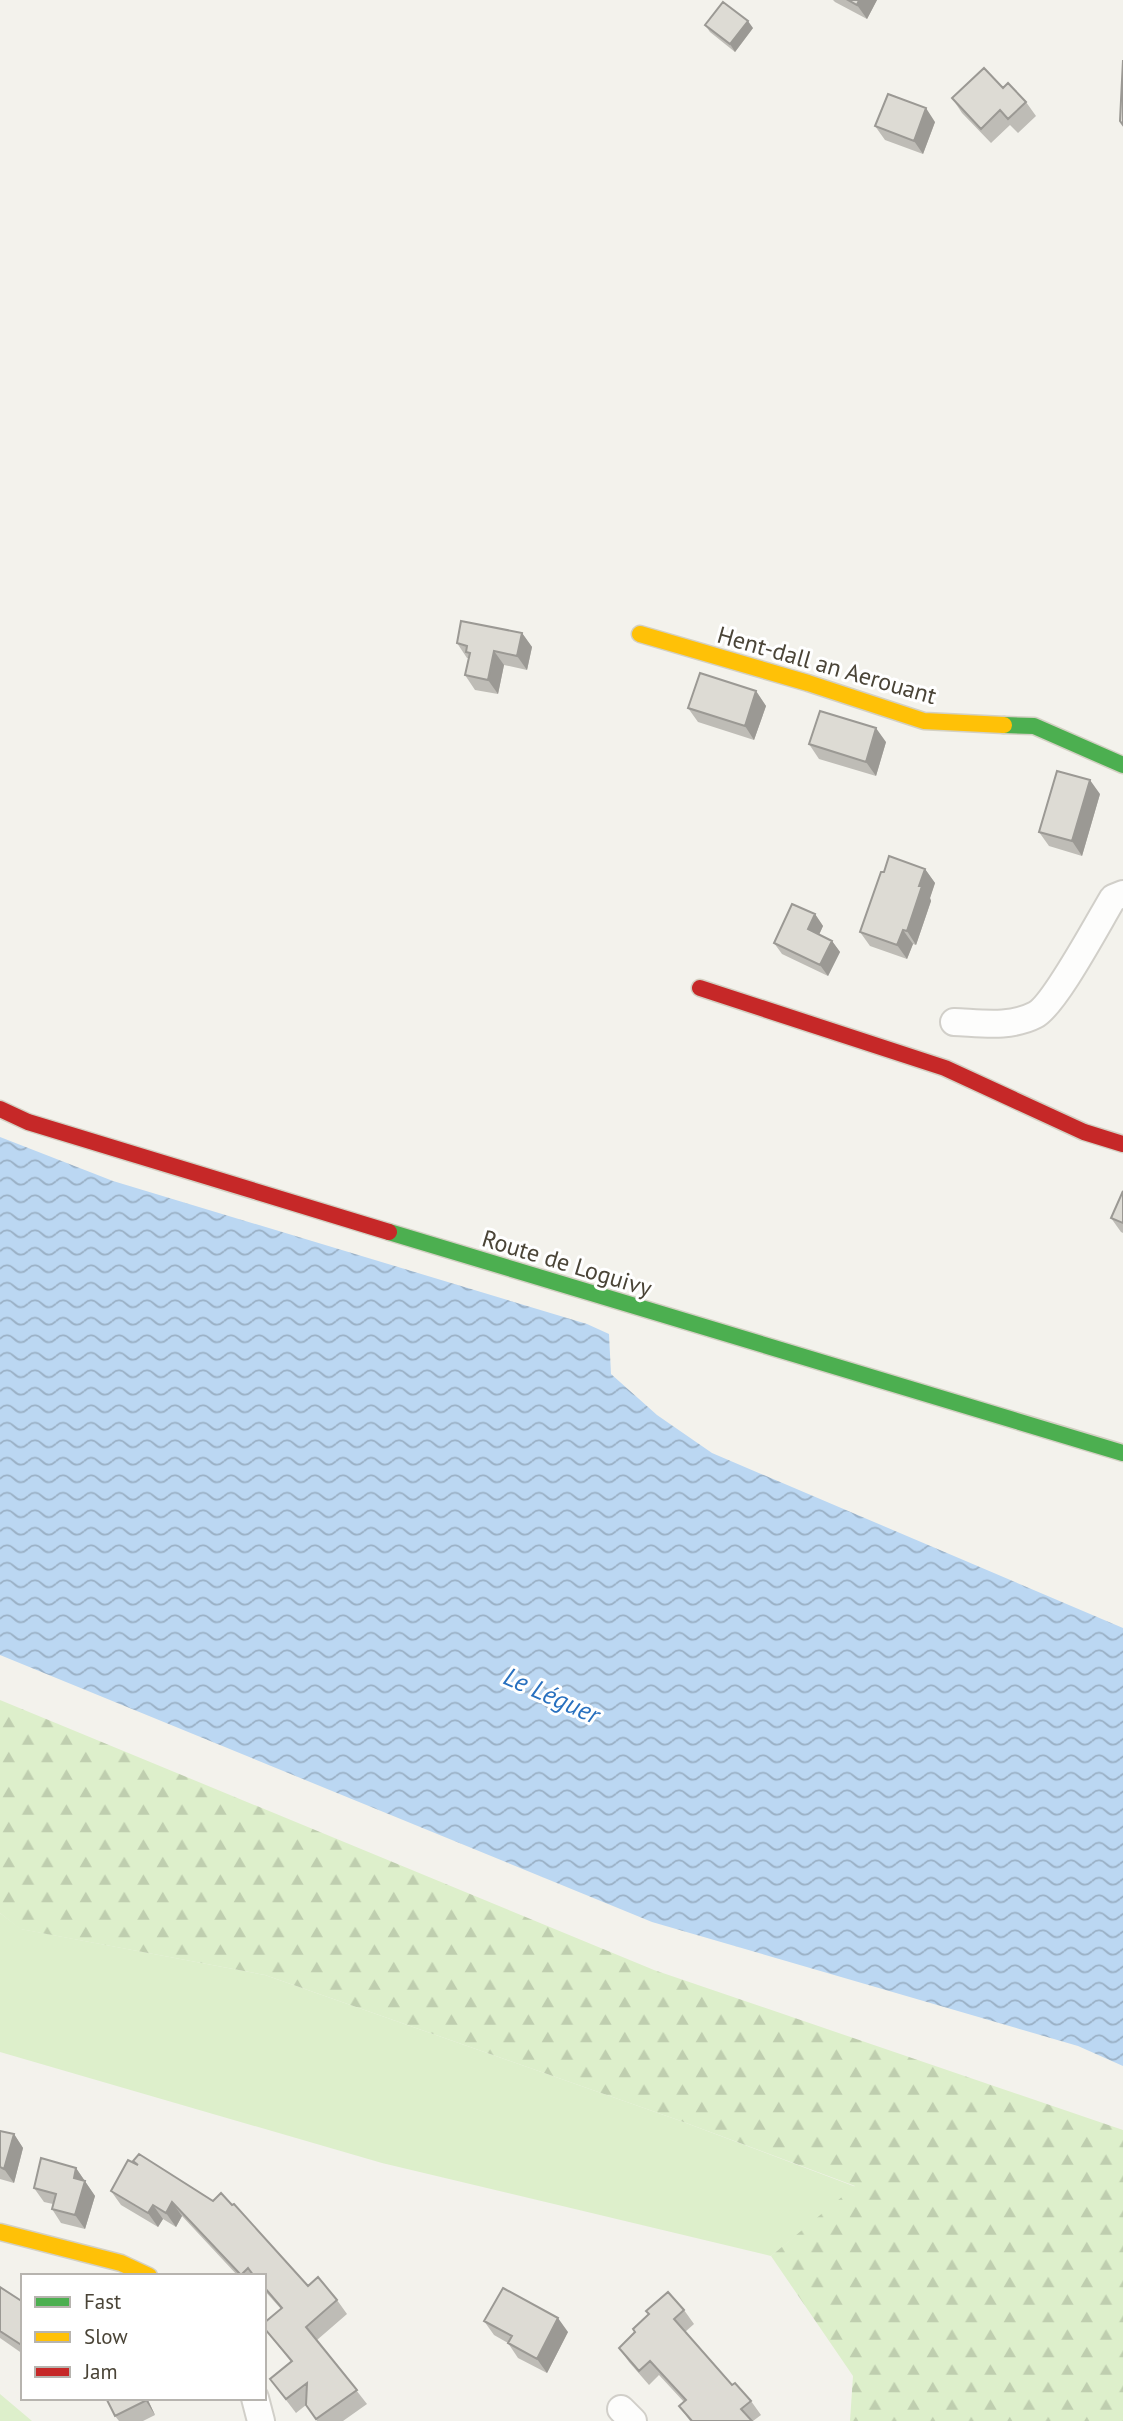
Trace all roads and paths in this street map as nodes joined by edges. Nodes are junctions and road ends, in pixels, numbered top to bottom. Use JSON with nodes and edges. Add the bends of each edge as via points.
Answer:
{"nodes":[{"id":1,"x":640,"y":634,"type":"dead end"},
{"id":2,"x":1123,"y":765,"type":"edge"},
{"id":3,"x":1123,"y":894,"type":"edge"},
{"id":4,"x":700,"y":988,"type":"dead end"},
{"id":5,"x":954,"y":1021,"type":"dead end"},
{"id":6,"x":0,"y":1109,"type":"edge"},
{"id":7,"x":1123,"y":1144,"type":"edge"},
{"id":8,"x":1123,"y":1453,"type":"edge"},
{"id":9,"x":0,"y":2232,"type":"edge"},
{"id":10,"x":145,"y":2274,"type":"edge"},
{"id":11,"x":256,"y":2400,"type":"edge"},
{"id":12,"x":261,"y":2421,"type":"edge"}],
"edges":[{"from":1,"to":2,"type":"street","name":"Hent-dall an Aerouant","via":[[924,721],[1034,726]]},
{"from":3,"to":5,"type":"street","via":[[1113,898],[1065,980],[1037,1015],[1004,1024]]},
{"from":4,"to":7,"type":"street","via":[[945,1068],[1084,1132]]},
{"from":6,"to":8,"type":"street","name":"Route de Loguivy","via":[[28,1122],[562,1286]]},
{"from":9,"to":10,"type":"street","via":[[121,2263]]},
{"from":11,"to":12,"type":"street"}]}
